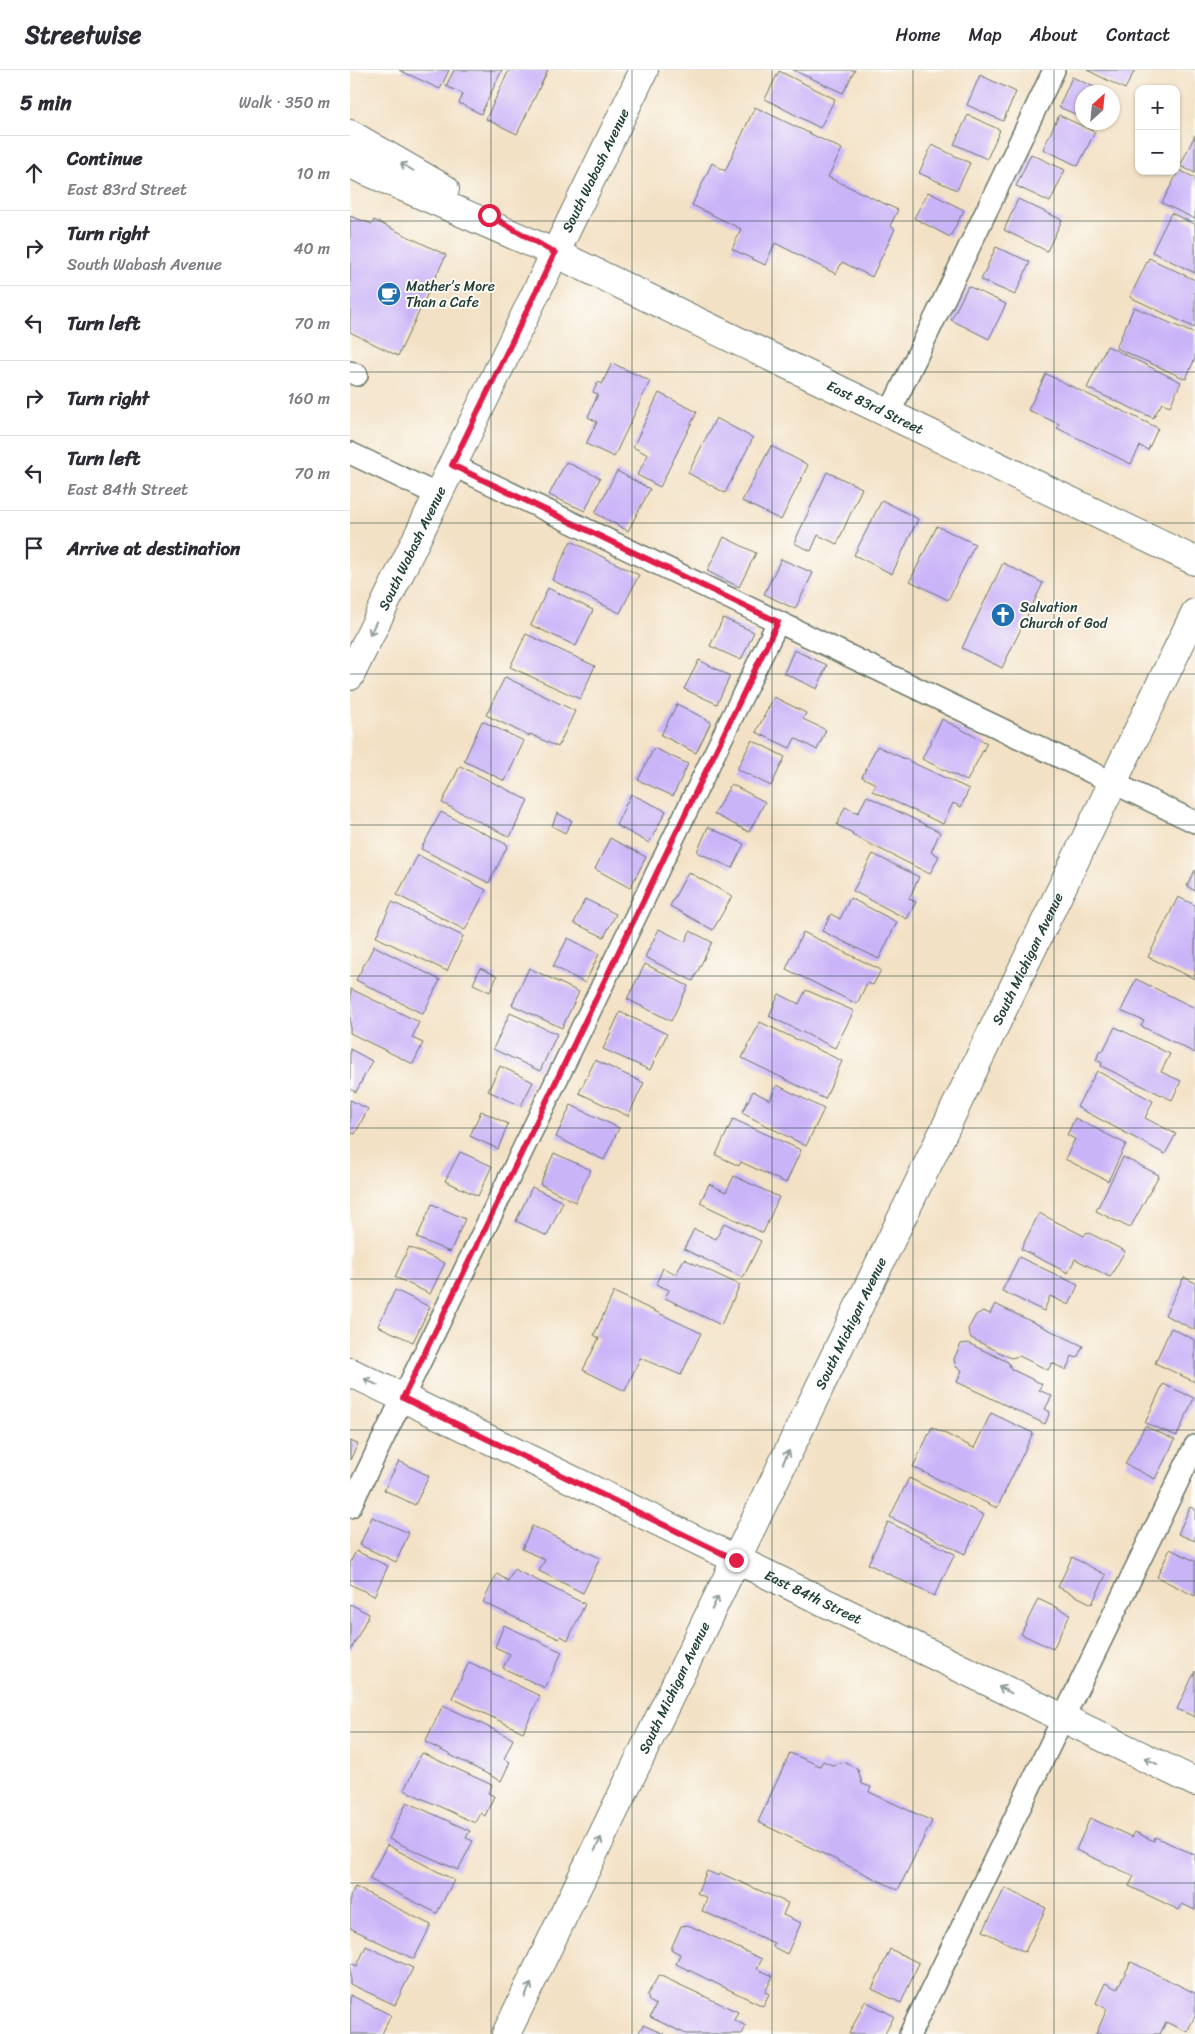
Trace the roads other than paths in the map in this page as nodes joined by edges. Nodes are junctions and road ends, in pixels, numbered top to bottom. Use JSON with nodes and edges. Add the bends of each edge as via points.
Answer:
{"nodes":[{"id":1,"x":644,"y":70,"type":"edge"},
{"id":2,"x":1054,"y":70,"type":"edge"},
{"id":3,"x":350,"y":134,"type":"edge"},
{"id":4,"x":350,"y":164,"type":"edge"},
{"id":5,"x":555,"y":253,"type":"junction"},
{"id":6,"x":890,"y":414,"type":"junction"},
{"id":7,"x":350,"y":453,"type":"edge"},
{"id":8,"x":452,"y":465,"type":"junction"},
{"id":9,"x":438,"y":495,"type":"junction"},
{"id":10,"x":1195,"y":561,"type":"edge"},
{"id":11,"x":1195,"y":613,"type":"edge"},
{"id":12,"x":778,"y":622,"type":"junction"},
{"id":13,"x":350,"y":676,"type":"edge"},
{"id":14,"x":1113,"y":783,"type":"junction"},
{"id":15,"x":1195,"y":822,"type":"edge"},
{"id":16,"x":350,"y":1372,"type":"edge"},
{"id":17,"x":403,"y":1398,"type":"junction"},
{"id":18,"x":1195,"y":1446,"type":"edge"},
{"id":19,"x":350,"y":1507,"type":"edge"},
{"id":20,"x":736,"y":1560,"type":"junction"},
{"id":21,"x":1063,"y":1718,"type":"junction"},
{"id":22,"x":1195,"y":1782,"type":"edge"},
{"id":23,"x":506,"y":2034,"type":"edge"},
{"id":24,"x":910,"y":2034,"type":"edge"}],
"edges":[{"from":1,"to":5,"type":"street","name":"South Wabash Avenue"},
{"from":2,"to":6,"type":"lane"},
{"from":5,"to":3,"type":"street","name":"East 83rd Street","one_way":true},
{"from":4,"to":5,"type":"street","name":"East 83rd Street"},
{"from":5,"to":6,"type":"street","name":"East 83rd Street"},
{"from":5,"to":8,"type":"street","name":"South Wabash Avenue"},
{"from":6,"to":10,"type":"street","name":"East 83rd Street"},
{"from":7,"to":9,"type":"lane"},
{"from":8,"to":9,"type":"street","name":"South Wabash Avenue"},
{"from":8,"to":12,"type":"lane"},
{"from":9,"to":13,"type":"street","name":"South Wabash Avenue","one_way":true},
{"from":11,"to":14,"type":"street","name":"South Michigan Avenue"},
{"from":12,"to":14,"type":"lane"},
{"from":12,"to":17,"type":"lane"},
{"from":14,"to":15,"type":"lane"},
{"from":20,"to":14,"type":"street","name":"South Michigan Avenue","one_way":true},
{"from":17,"to":16,"type":"street","name":"East 84th Street","one_way":true},
{"from":17,"to":19,"type":"lane"},
{"from":17,"to":20,"type":"street","name":"East 84th Street"},
{"from":18,"to":21,"type":"lane"},
{"from":21,"to":20,"type":"street","name":"East 84th Street","one_way":true},
{"from":23,"to":20,"type":"street","name":"South Michigan Avenue","one_way":true},
{"from":22,"to":21,"type":"street","name":"East 84th Street","one_way":true},
{"from":21,"to":24,"type":"lane"}]}
